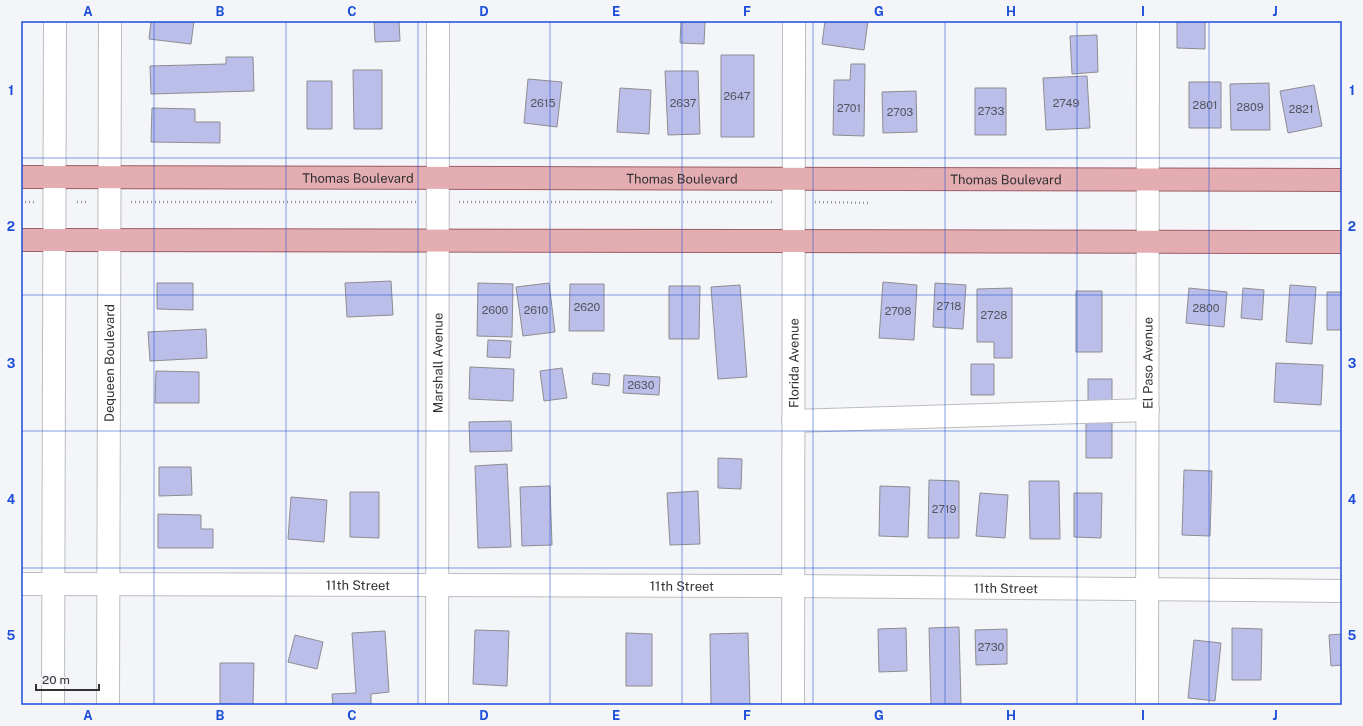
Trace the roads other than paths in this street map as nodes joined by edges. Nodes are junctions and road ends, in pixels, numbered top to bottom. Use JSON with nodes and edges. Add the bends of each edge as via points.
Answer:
{"nodes":[{"id":1,"x":54,"y":21,"type":"edge"},
{"id":2,"x":110,"y":21,"type":"edge"},
{"id":3,"x":438,"y":21,"type":"edge"},
{"id":4,"x":794,"y":21,"type":"edge"},
{"id":5,"x":1148,"y":21,"type":"edge"},
{"id":6,"x":21,"y":177,"type":"edge"},
{"id":7,"x":54,"y":177,"type":"junction"},
{"id":8,"x":109,"y":177,"type":"junction"},
{"id":9,"x":438,"y":178,"type":"junction"},
{"id":10,"x":794,"y":179,"type":"junction"},
{"id":11,"x":1148,"y":180,"type":"junction"},
{"id":12,"x":1342,"y":180,"type":"edge"},
{"id":13,"x":21,"y":240,"type":"edge"},
{"id":14,"x":54,"y":240,"type":"junction"},
{"id":15,"x":109,"y":240,"type":"junction"},
{"id":16,"x":438,"y":241,"type":"junction"},
{"id":17,"x":794,"y":241,"type":"junction"},
{"id":18,"x":1148,"y":242,"type":"junction"},
{"id":19,"x":1342,"y":242,"type":"edge"},
{"id":20,"x":1148,"y":410,"type":"junction"},
{"id":21,"x":793,"y":421,"type":"junction"},
{"id":22,"x":21,"y":584,"type":"edge"},
{"id":23,"x":53,"y":584,"type":"junction"},
{"id":24,"x":108,"y":584,"type":"junction"},
{"id":25,"x":437,"y":585,"type":"junction"},
{"id":26,"x":793,"y":586,"type":"junction"},
{"id":27,"x":1147,"y":588,"type":"junction"},
{"id":28,"x":1342,"y":591,"type":"edge"},
{"id":29,"x":53,"y":705,"type":"edge"},
{"id":30,"x":108,"y":705,"type":"edge"},
{"id":31,"x":437,"y":705,"type":"edge"},
{"id":32,"x":792,"y":705,"type":"edge"},
{"id":33,"x":1147,"y":705,"type":"edge"}],
"edges":[{"from":1,"to":7,"type":"street"},
{"from":2,"to":8,"type":"street","name":"Dequeen Boulevard"},
{"from":3,"to":9,"type":"street","name":"Marshall Avenue"},
{"from":4,"to":10,"type":"street","name":"Florida Avenue"},
{"from":5,"to":11,"type":"street","name":"El Paso Avenue"},
{"from":6,"to":7,"type":"main road","name":"Thomas Boulevard"},
{"from":7,"to":8,"type":"main road","name":"Thomas Boulevard"},
{"from":7,"to":14,"type":"street"},
{"from":8,"to":9,"type":"main road","name":"Thomas Boulevard"},
{"from":8,"to":15,"type":"street","name":"Dequeen Boulevard"},
{"from":9,"to":10,"type":"main road","name":"Thomas Boulevard"},
{"from":9,"to":16,"type":"street","name":"Marshall Avenue"},
{"from":10,"to":11,"type":"main road","name":"Thomas Boulevard"},
{"from":10,"to":17,"type":"street","name":"Florida Avenue"},
{"from":11,"to":12,"type":"main road","name":"Thomas Boulevard"},
{"from":11,"to":18,"type":"street","name":"El Paso Avenue"},
{"from":13,"to":14,"type":"main road"},
{"from":14,"to":15,"type":"main road"},
{"from":14,"to":23,"type":"street"},
{"from":15,"to":16,"type":"main road"},
{"from":15,"to":24,"type":"street","name":"Dequeen Boulevard"},
{"from":16,"to":17,"type":"main road"},
{"from":16,"to":25,"type":"street","name":"Marshall Avenue"},
{"from":17,"to":18,"type":"main road"},
{"from":17,"to":21,"type":"street","name":"Florida Avenue"},
{"from":18,"to":19,"type":"main road"},
{"from":18,"to":20,"type":"street","name":"El Paso Avenue"},
{"from":20,"to":21,"type":"street"},
{"from":20,"to":27,"type":"street","name":"El Paso Avenue"},
{"from":21,"to":26,"type":"street","name":"Florida Avenue"},
{"from":22,"to":23,"type":"street","name":"11th Street"},
{"from":23,"to":24,"type":"street","name":"11th Street"},
{"from":23,"to":29,"type":"street"},
{"from":24,"to":25,"type":"street","name":"11th Street"},
{"from":24,"to":30,"type":"street","name":"Dequeen Boulevard"},
{"from":25,"to":26,"type":"street","name":"11th Street"},
{"from":25,"to":31,"type":"street","name":"Marshall Avenue"},
{"from":26,"to":27,"type":"street","name":"11th Street"},
{"from":26,"to":32,"type":"street","name":"Florida Avenue"},
{"from":27,"to":28,"type":"street","name":"11th Street"},
{"from":27,"to":33,"type":"street","name":"El Paso Avenue"}]}
